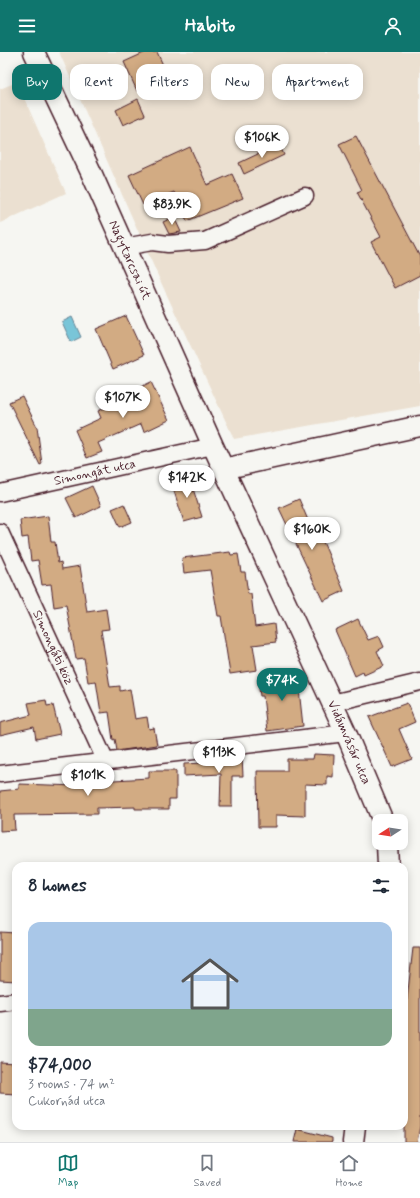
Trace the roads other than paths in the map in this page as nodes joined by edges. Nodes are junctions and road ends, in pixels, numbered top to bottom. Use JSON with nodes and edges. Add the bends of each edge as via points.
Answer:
{"nodes":[{"id":1,"x":34,"y":52,"type":"edge"},
{"id":2,"x":305,"y":196,"type":"dead end"},
{"id":3,"x":124,"y":247,"type":"junction"},
{"id":4,"x":420,"y":426,"type":"edge"},
{"id":5,"x":213,"y":446,"type":"junction"},
{"id":6,"x":223,"y":469,"type":"junction"},
{"id":7,"x":0,"y":493,"type":"edge"},
{"id":8,"x":0,"y":532,"type":"edge"},
{"id":9,"x":420,"y":682,"type":"edge"},
{"id":10,"x":332,"y":703,"type":"junction"},
{"id":11,"x":346,"y":733,"type":"junction"},
{"id":12,"x":106,"y":762,"type":"junction"},
{"id":13,"x":0,"y":774,"type":"edge"},
{"id":14,"x":380,"y":814,"type":"edge"},
{"id":15,"x":387,"y":850,"type":"edge"},
{"id":16,"x":388,"y":862,"type":"edge"},
{"id":17,"x":12,"y":1002,"type":"edge"},
{"id":18,"x":0,"y":1003,"type":"edge"},
{"id":19,"x":354,"y":1130,"type":"edge"},
{"id":20,"x":353,"y":1142,"type":"edge"}],
"edges":[{"from":1,"to":3,"type":"main road","name":"Nagytarcsai út"},
{"from":2,"to":3,"type":"street","via":[[205,241],[168,244],[152,242]]},
{"from":3,"to":5,"type":"main road","name":"Nagytarcsai út"},
{"from":4,"to":6,"type":"main road"},
{"from":5,"to":6,"type":"main road","name":"Nagytarcsai út"},
{"from":5,"to":7,"type":"street","name":"Simongát utca"},
{"from":6,"to":10,"type":"main road","name":"Vidámvásár utca"},
{"from":8,"to":12,"type":"street","name":"Simongáti köz"},
{"from":9,"to":10,"type":"street"},
{"from":10,"to":11,"type":"main road","name":"Vidámvásár utca"},
{"from":11,"to":12,"type":"street"},
{"from":11,"to":14,"type":"main road","name":"Vidámvásár utca"},
{"from":12,"to":13,"type":"street"},
{"from":15,"to":16,"type":"main road"},
{"from":17,"to":18,"type":"street"},
{"from":19,"to":20,"type":"main road"}]}
